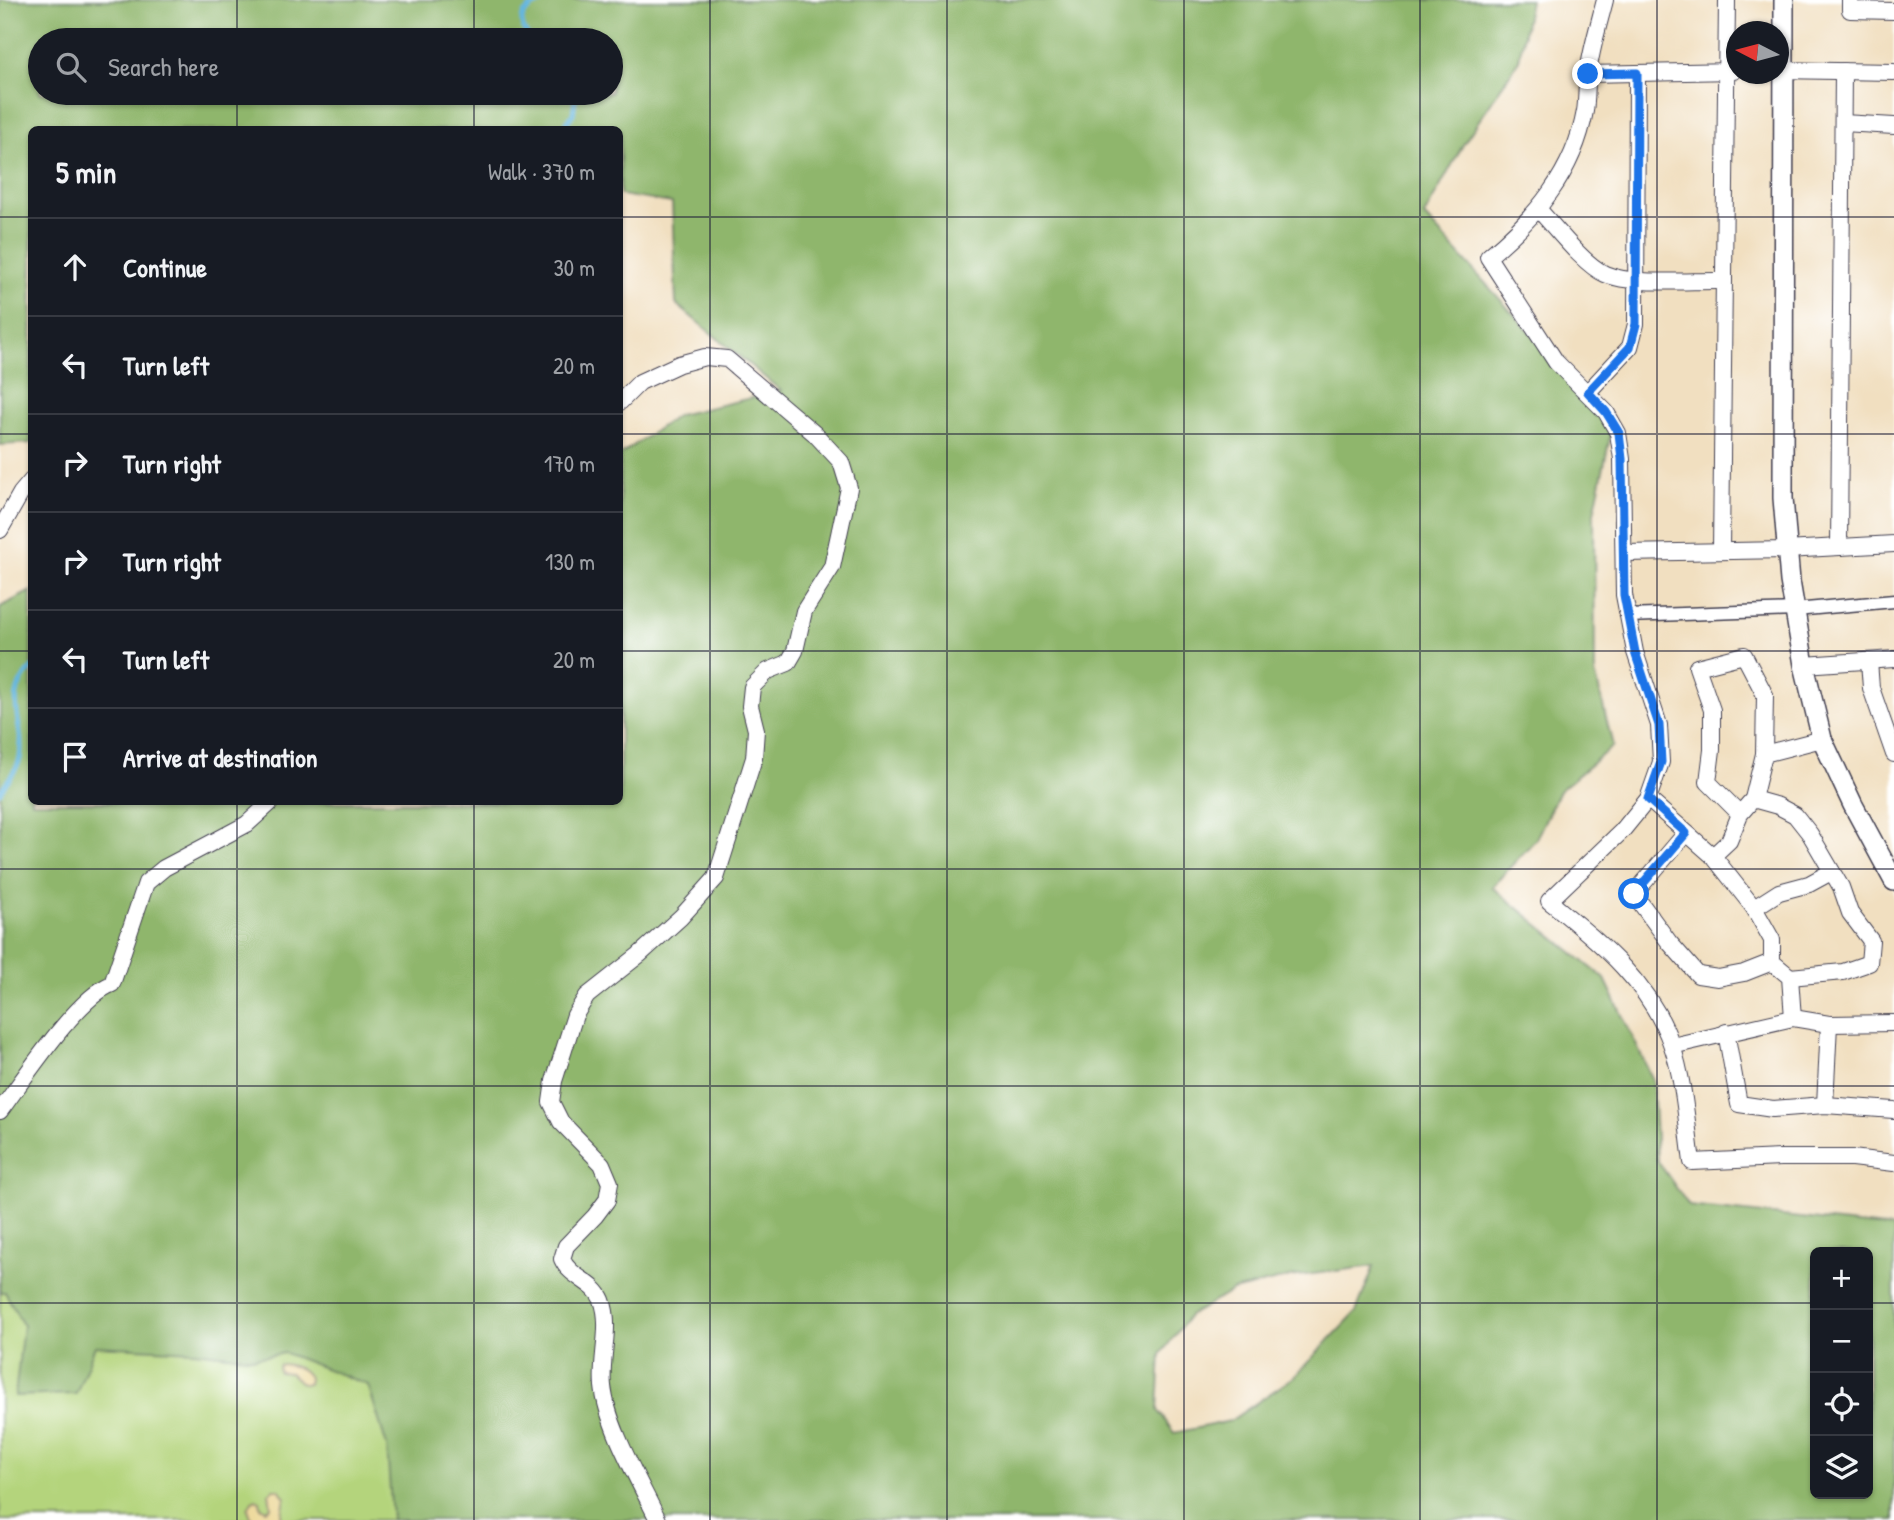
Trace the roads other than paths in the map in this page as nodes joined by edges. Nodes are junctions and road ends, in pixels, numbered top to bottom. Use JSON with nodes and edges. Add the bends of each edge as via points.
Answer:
{"nodes":[{"id":1,"x":1605,"y":0,"type":"edge"},
{"id":2,"x":1727,"y":0,"type":"edge"},
{"id":3,"x":1784,"y":0,"type":"edge"},
{"id":4,"x":1850,"y":0,"type":"edge"},
{"id":5,"x":1894,"y":11,"type":"edge"},
{"id":6,"x":1728,"y":21,"type":"edge"},
{"id":7,"x":1783,"y":21,"type":"edge"},
{"id":8,"x":1789,"y":70,"type":"edge"},
{"id":9,"x":1726,"y":71,"type":"edge"},
{"id":10,"x":1843,"y":71,"type":"junction"},
{"id":11,"x":1894,"y":72,"type":"edge"},
{"id":12,"x":1637,"y":73,"type":"junction"},
{"id":13,"x":1588,"y":74,"type":"junction"},
{"id":14,"x":1731,"y":84,"type":"edge"},
{"id":15,"x":1781,"y":84,"type":"edge"},
{"id":16,"x":1843,"y":123,"type":"junction"},
{"id":17,"x":1894,"y":126,"type":"edge"},
{"id":18,"x":1539,"y":210,"type":"junction"},
{"id":19,"x":1635,"y":280,"type":"junction"},
{"id":20,"x":1724,"y":281,"type":"junction"},
{"id":21,"x":1588,"y":392,"type":"junction"},
{"id":22,"x":623,"y":399,"type":"edge"},
{"id":23,"x":28,"y":485,"type":"edge"},
{"id":24,"x":0,"y":530,"type":"edge"},
{"id":25,"x":1894,"y":544,"type":"edge"},
{"id":26,"x":1839,"y":547,"type":"junction"},
{"id":27,"x":1786,"y":550,"type":"junction"},
{"id":28,"x":1721,"y":551,"type":"junction"},
{"id":29,"x":1623,"y":553,"type":"junction"},
{"id":30,"x":1894,"y":601,"type":"edge"},
{"id":31,"x":1795,"y":610,"type":"junction"},
{"id":32,"x":1626,"y":616,"type":"junction"},
{"id":33,"x":1894,"y":659,"type":"edge"},
{"id":34,"x":1869,"y":661,"type":"junction"},
{"id":35,"x":1804,"y":665,"type":"junction"},
{"id":36,"x":1822,"y":739,"type":"junction"},
{"id":37,"x":1764,"y":754,"type":"junction"},
{"id":38,"x":1894,"y":754,"type":"edge"},
{"id":39,"x":1648,"y":799,"type":"junction"},
{"id":40,"x":1753,"y":799,"type":"junction"},
{"id":41,"x":268,"y":805,"type":"edge"},
{"id":42,"x":1740,"y":814,"type":"junction"},
{"id":43,"x":1686,"y":833,"type":"junction"},
{"id":44,"x":1713,"y":856,"type":"junction"},
{"id":45,"x":1830,"y":872,"type":"junction"},
{"id":46,"x":1894,"y":881,"type":"edge"},
{"id":47,"x":1754,"y":908,"type":"junction"},
{"id":48,"x":1772,"y":962,"type":"junction"},
{"id":49,"x":1790,"y":977,"type":"junction"},
{"id":50,"x":1793,"y":1018,"type":"junction"},
{"id":51,"x":1894,"y":1023,"type":"edge"},
{"id":52,"x":1829,"y":1024,"type":"junction"},
{"id":53,"x":1726,"y":1032,"type":"junction"},
{"id":54,"x":1672,"y":1046,"type":"junction"},
{"id":55,"x":1825,"y":1105,"type":"junction"},
{"id":56,"x":1894,"y":1110,"type":"edge"},
{"id":57,"x":0,"y":1111,"type":"edge"},
{"id":58,"x":1894,"y":1163,"type":"edge"},
{"id":59,"x":658,"y":1520,"type":"edge"}],
"edges":[{"from":1,"to":13,"type":"street"},
{"from":2,"to":6,"type":"street"},
{"from":3,"to":7,"type":"street"},
{"from":4,"to":5,"type":"street","via":[[1850,10]]},
{"from":8,"to":10,"type":"street"},
{"from":9,"to":12,"type":"street"},
{"from":10,"to":11,"type":"street"},
{"from":10,"to":16,"type":"street"},
{"from":12,"to":13,"type":"street"},
{"from":12,"to":19,"type":"street"},
{"from":13,"to":18,"type":"street","via":[[1576,145]]},
{"from":14,"to":20,"type":"street"},
{"from":15,"to":27,"type":"street"},
{"from":16,"to":17,"type":"street"},
{"from":16,"to":26,"type":"street"},
{"from":18,"to":19,"type":"street","via":[[1604,274]]},
{"from":18,"to":21,"type":"street","via":[[1488,257],[1556,362]]},
{"from":19,"to":20,"type":"street"},
{"from":19,"to":21,"type":"street","via":[[1636,324],[1630,347]]},
{"from":20,"to":28,"type":"street"},
{"from":21,"to":29,"type":"street","via":[[1619,433]]},
{"from":22,"to":59,"type":"street","via":[[640,382],[679,364],[705,357],[727,359],[815,434],[841,462],[849,488],[832,567],[804,611],[795,651],[788,663],[768,671],[752,687],[754,758],[716,878],[639,956],[587,996],[575,1015],[554,1082],[551,1102],[561,1122],[602,1164],[610,1183],[607,1200],[566,1246],[562,1259],[567,1270],[601,1296],[605,1312],[603,1386],[611,1419]]},
{"from":23,"to":24,"type":"street"},
{"from":25,"to":26,"type":"street"},
{"from":26,"to":27,"type":"street"},
{"from":27,"to":28,"type":"street"},
{"from":27,"to":31,"type":"street"},
{"from":28,"to":29,"type":"street"},
{"from":29,"to":32,"type":"street"},
{"from":30,"to":31,"type":"street"},
{"from":31,"to":32,"type":"street"},
{"from":31,"to":35,"type":"street"},
{"from":32,"to":39,"type":"street","via":[[1659,725],[1661,762]]},
{"from":33,"to":34,"type":"street"},
{"from":34,"to":35,"type":"street"},
{"from":34,"to":38,"type":"street","via":[[1871,688]]},
{"from":35,"to":36,"type":"street"},
{"from":36,"to":37,"type":"street"},
{"from":36,"to":46,"type":"street"},
{"from":37,"to":40,"type":"street"},
{"from":37,"to":42,"type":"street","via":[[1765,695],[1744,655],[1697,667],[1712,710],[1709,782]]},
{"from":39,"to":43,"type":"street"},
{"from":39,"to":54,"type":"street","via":[[1622,831],[1549,901],[1620,961],[1648,998]]},
{"from":40,"to":42,"type":"street"},
{"from":40,"to":45,"type":"street","via":[[1795,815]]},
{"from":41,"to":57,"type":"street","via":[[247,824],[164,868],[146,883],[112,984],[100,988],[76,1010]]},
{"from":42,"to":44,"type":"street","via":[[1729,841]]},
{"from":43,"to":44,"type":"street"},
{"from":43,"to":48,"type":"street","via":[[1634,894],[1698,975],[1718,978]]},
{"from":44,"to":47,"type":"street"},
{"from":45,"to":47,"type":"street","via":[[1810,884],[1779,892]]},
{"from":45,"to":49,"type":"street","via":[[1850,913],[1871,941],[1869,963],[1843,972]]},
{"from":47,"to":48,"type":"street","via":[[1772,940]]},
{"from":48,"to":49,"type":"street"},
{"from":49,"to":50,"type":"street"},
{"from":50,"to":52,"type":"street"},
{"from":50,"to":53,"type":"street"},
{"from":51,"to":52,"type":"street"},
{"from":52,"to":55,"type":"street"},
{"from":53,"to":54,"type":"street"},
{"from":53,"to":55,"type":"street","via":[[1738,1104],[1773,1109]]},
{"from":54,"to":58,"type":"street","via":[[1692,1162],[1781,1157]]},
{"from":55,"to":56,"type":"street"}]}
